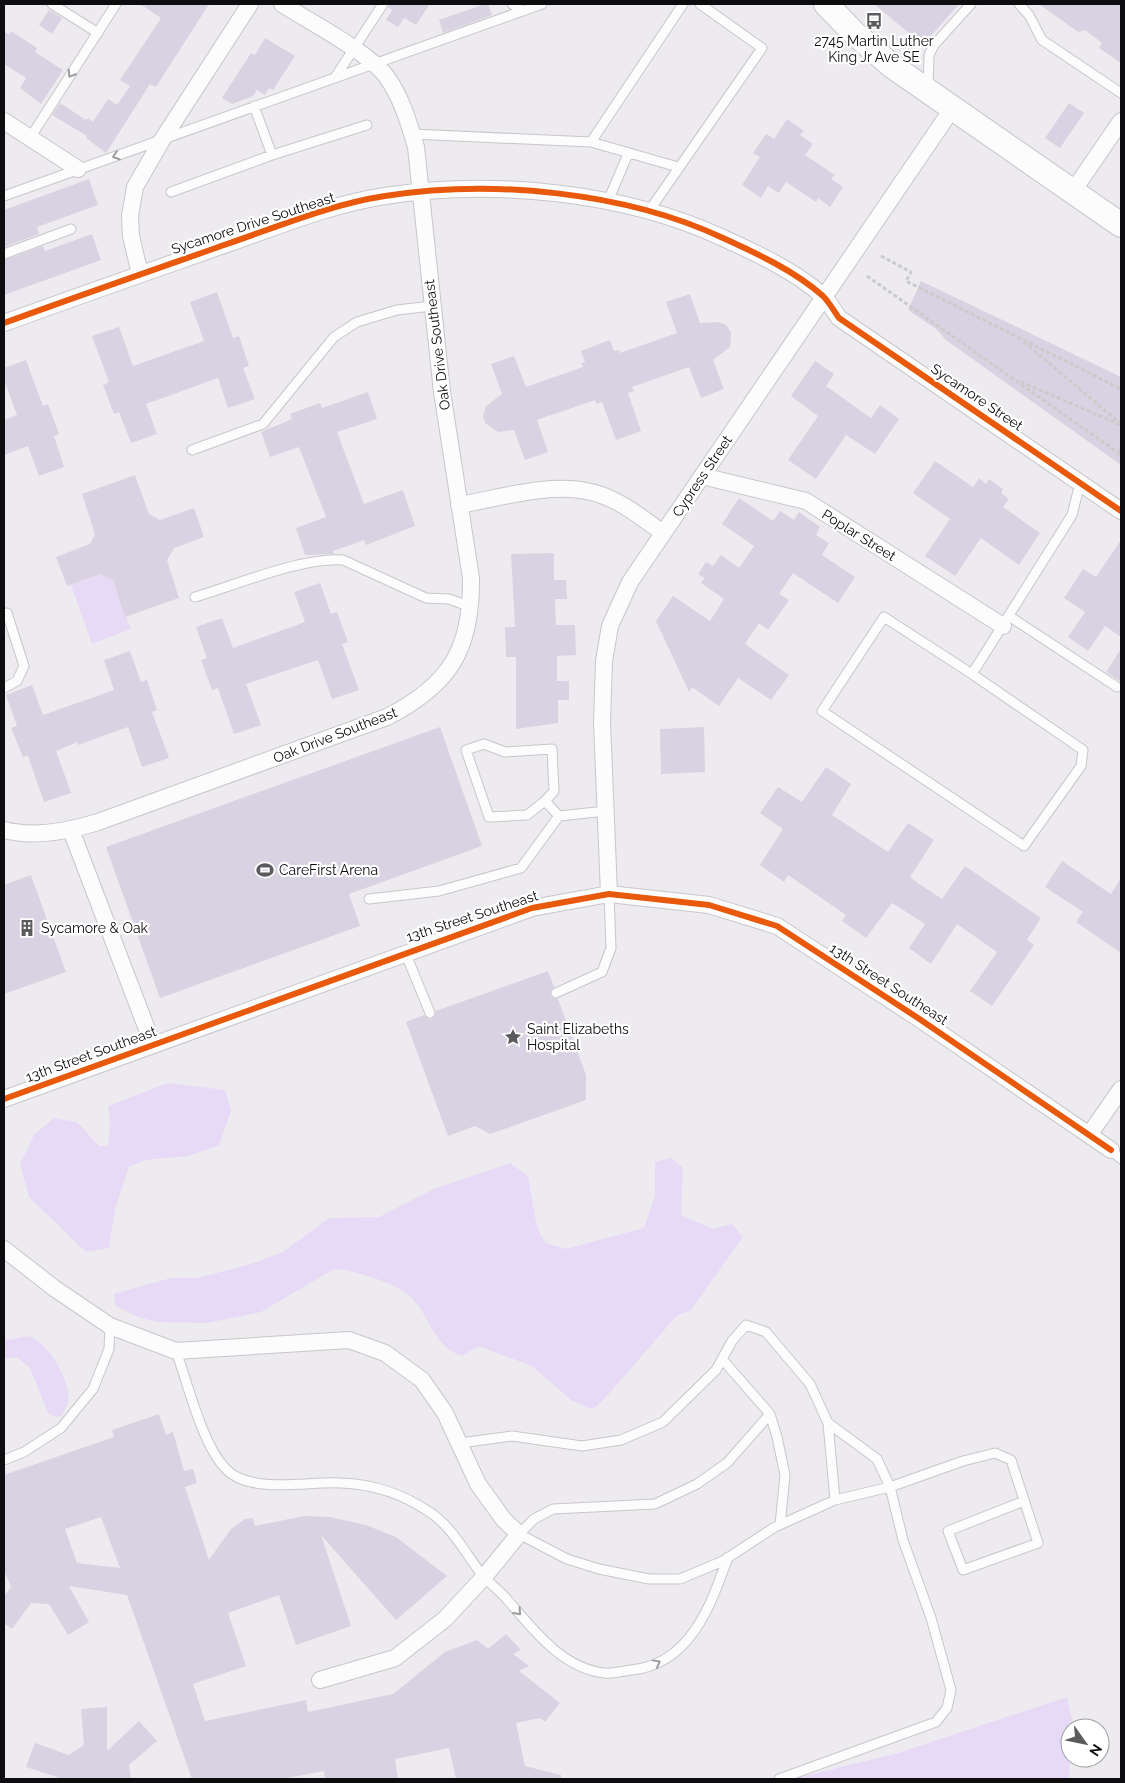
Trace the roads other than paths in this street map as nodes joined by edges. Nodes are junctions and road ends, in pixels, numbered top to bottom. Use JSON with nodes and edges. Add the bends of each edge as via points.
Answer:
{"nodes":[{"id":1,"x":52,"y":4,"type":"edge"},
{"id":2,"x":116,"y":4,"type":"edge"},
{"id":3,"x":250,"y":4,"type":"edge"},
{"id":4,"x":282,"y":4,"type":"edge"},
{"id":5,"x":383,"y":4,"type":"edge"},
{"id":6,"x":512,"y":4,"type":"edge"},
{"id":7,"x":542,"y":4,"type":"edge"},
{"id":8,"x":683,"y":4,"type":"edge"},
{"id":9,"x":700,"y":4,"type":"edge"},
{"id":10,"x":826,"y":4,"type":"edge"},
{"id":11,"x":971,"y":4,"type":"edge"},
{"id":12,"x":1019,"y":4,"type":"edge"},
{"id":13,"x":523,"y":10,"type":"junction"},
{"id":14,"x":98,"y":33,"type":"junction"},
{"id":15,"x":353,"y":49,"type":"junction"},
{"id":16,"x":374,"y":63,"type":"junction"},
{"id":17,"x":336,"y":76,"type":"junction"},
{"id":18,"x":928,"y":91,"type":"junction"},
{"id":19,"x":1121,"y":93,"type":"edge"},
{"id":20,"x":254,"y":106,"type":"junction"},
{"id":21,"x":952,"y":108,"type":"junction"},
{"id":22,"x":4,"y":121,"type":"edge"},
{"id":23,"x":1121,"y":121,"type":"edge"},
{"id":24,"x":368,"y":125,"type":"dead end"},
{"id":25,"x":412,"y":134,"type":"junction"},
{"id":26,"x":30,"y":138,"type":"junction"},
{"id":27,"x":162,"y":140,"type":"junction"},
{"id":28,"x":590,"y":142,"type":"junction"},
{"id":29,"x":628,"y":154,"type":"junction"},
{"id":30,"x":272,"y":155,"type":"junction"},
{"id":31,"x":678,"y":167,"type":"junction"},
{"id":32,"x":78,"y":169,"type":"junction"},
{"id":33,"x":1073,"y":191,"type":"junction"},
{"id":34,"x":171,"y":192,"type":"dead end"},
{"id":35,"x":420,"y":192,"type":"junction"},
{"id":36,"x":4,"y":196,"type":"edge"},
{"id":37,"x":608,"y":201,"type":"junction"},
{"id":38,"x":649,"y":211,"type":"junction"},
{"id":39,"x":1121,"y":225,"type":"edge"},
{"id":40,"x":71,"y":229,"type":"dead end"},
{"id":41,"x":4,"y":254,"type":"edge"},
{"id":42,"x":140,"y":274,"type":"junction"},
{"id":43,"x":825,"y":297,"type":"junction"},
{"id":44,"x":432,"y":306,"type":"junction"},
{"id":45,"x":4,"y":322,"type":"edge"},
{"id":46,"x":192,"y":450,"type":"dead end"},
{"id":47,"x":702,"y":476,"type":"junction"},
{"id":48,"x":1080,"y":483,"type":"junction"},
{"id":49,"x":459,"y":505,"type":"junction"},
{"id":50,"x":1121,"y":511,"type":"edge"},
{"id":51,"x":664,"y":533,"type":"junction"},
{"id":52,"x":195,"y":597,"type":"dead end"},
{"id":53,"x":471,"y":607,"type":"junction"},
{"id":54,"x":7,"y":613,"type":"dead end"},
{"id":55,"x":1006,"y":621,"type":"junction"},
{"id":56,"x":972,"y":674,"type":"junction"},
{"id":57,"x":1117,"y":687,"type":"dead end"},
{"id":58,"x":4,"y":688,"type":"edge"},
{"id":59,"x":545,"y":802,"type":"junction"},
{"id":60,"x":606,"y":811,"type":"junction"},
{"id":61,"x":559,"y":816,"type":"junction"},
{"id":62,"x":4,"y":830,"type":"edge"},
{"id":63,"x":71,"y":830,"type":"junction"},
{"id":64,"x":609,"y":894,"type":"junction"},
{"id":65,"x":369,"y":899,"type":"dead end"},
{"id":66,"x":405,"y":952,"type":"junction"},
{"id":67,"x":556,"y":993,"type":"dead end"},
{"id":68,"x":430,"y":1013,"type":"dead end"},
{"id":69,"x":153,"y":1045,"type":"junction"},
{"id":70,"x":1121,"y":1088,"type":"edge"},
{"id":71,"x":4,"y":1099,"type":"edge"},
{"id":72,"x":1089,"y":1135,"type":"junction"},
{"id":73,"x":1116,"y":1155,"type":"edge"},
{"id":74,"x":4,"y":1249,"type":"edge"},
{"id":75,"x":110,"y":1326,"type":"junction"},
{"id":76,"x":176,"y":1351,"type":"junction"},
{"id":77,"x":722,"y":1359,"type":"junction"},
{"id":78,"x":770,"y":1414,"type":"junction"},
{"id":79,"x":828,"y":1423,"type":"junction"},
{"id":80,"x":460,"y":1443,"type":"junction"},
{"id":81,"x":4,"y":1460,"type":"edge"},
{"id":82,"x":890,"y":1487,"type":"junction"},
{"id":83,"x":835,"y":1500,"type":"junction"},
{"id":84,"x":1024,"y":1501,"type":"junction"},
{"id":85,"x":780,"y":1525,"type":"junction"},
{"id":86,"x":519,"y":1534,"type":"junction"},
{"id":87,"x":728,"y":1557,"type":"junction"},
{"id":88,"x":484,"y":1577,"type":"junction"},
{"id":89,"x":320,"y":1680,"type":"dead end"},
{"id":90,"x":779,"y":1779,"type":"edge"}],
"edges":[{"from":1,"to":14,"type":"lane"},
{"from":2,"to":14,"type":"lane"},
{"from":3,"to":27,"type":"street"},
{"from":4,"to":15,"type":"street","name":"Oak Drive Southeast"},
{"from":5,"to":15,"type":"lane"},
{"from":6,"to":13,"type":"lane"},
{"from":7,"to":13,"type":"lane"},
{"from":8,"to":28,"type":"lane"},
{"from":9,"to":31,"type":"lane","via":[[762,48]]},
{"from":10,"to":18,"type":"main road","via":[[877,53]]},
{"from":11,"to":18,"type":"lane","via":[[929,55]]},
{"from":12,"to":19,"type":"lane","via":[[1029,15],[1042,40]]},
{"from":13,"to":16,"type":"lane"},
{"from":14,"to":26,"type":"lane","one_way":true},
{"from":15,"to":16,"type":"street","name":"Oak Drive Southeast"},
{"from":15,"to":17,"type":"lane"},
{"from":16,"to":17,"type":"lane"},
{"from":16,"to":25,"type":"street","name":"Oak Drive Southeast","via":[[396,91]]},
{"from":17,"to":20,"type":"lane"},
{"from":18,"to":21,"type":"main road"},
{"from":20,"to":27,"type":"lane"},
{"from":20,"to":30,"type":"lane"},
{"from":21,"to":33,"type":"main road"},
{"from":21,"to":43,"type":"street","name":"Cypress Street"},
{"from":22,"to":26,"type":"street"},
{"from":23,"to":33,"type":"street"},
{"from":24,"to":30,"type":"lane"},
{"from":25,"to":28,"type":"lane"},
{"from":25,"to":35,"type":"street","name":"Oak Drive Southeast"},
{"from":26,"to":32,"type":"street"},
{"from":27,"to":32,"type":"lane","one_way":true},
{"from":27,"to":42,"type":"street","via":[[135,187],[130,216]]},
{"from":28,"to":29,"type":"lane"},
{"from":29,"to":31,"type":"lane"},
{"from":29,"to":37,"type":"lane"},
{"from":30,"to":34,"type":"lane"},
{"from":31,"to":38,"type":"lane"},
{"from":32,"to":36,"type":"lane"},
{"from":33,"to":39,"type":"main road"},
{"from":35,"to":37,"type":"street","name":"Sycamore Drive Southeast","via":[[507,189]]},
{"from":35,"to":42,"type":"street","name":"Sycamore Drive Southeast","via":[[384,196],[318,213]]},
{"from":35,"to":44,"type":"street","name":"Oak Drive Southeast"},
{"from":37,"to":38,"type":"street","name":"Sycamore Drive Southeast"},
{"from":38,"to":43,"type":"street","name":"Sycamore Drive Southeast","via":[[741,246]]},
{"from":40,"to":41,"type":"lane"},
{"from":42,"to":45,"type":"street","name":"Sycamore Drive Southeast"},
{"from":43,"to":47,"type":"street","name":"Cypress Street"},
{"from":43,"to":48,"type":"street","name":"Sycamore Street","via":[[839,318]]},
{"from":44,"to":46,"type":"lane","via":[[398,310],[357,322],[334,337],[263,424]]},
{"from":44,"to":49,"type":"street","name":"Oak Drive Southeast"},
{"from":47,"to":51,"type":"street","name":"Cypress Street"},
{"from":47,"to":55,"type":"street","name":"Poplar Street","via":[[806,501]]},
{"from":48,"to":50,"type":"street","name":"Sycamore Street"},
{"from":48,"to":55,"type":"lane","via":[[1072,515]]},
{"from":49,"to":51,"type":"street","via":[[566,488],[611,499]]},
{"from":49,"to":53,"type":"street","name":"Oak Drive Southeast"},
{"from":51,"to":60,"type":"street","name":"Cypress Street","via":[[630,582],[610,626],[604,661],[602,722]]},
{"from":52,"to":53,"type":"lane","via":[[295,566],[333,559],[343,560],[426,598],[449,599]]},
{"from":53,"to":63,"type":"street","name":"Oak Drive Southeast","via":[[465,637],[450,666],[434,687],[414,703],[387,717]]},
{"from":54,"to":58,"type":"lane","via":[[24,666],[17,681]]},
{"from":55,"to":56,"type":"lane"},
{"from":55,"to":57,"type":"lane"},
{"from":56,"to":56,"type":"lane","via":[[1083,750],[1081,766],[1024,846],[822,711],[884,616]]},
{"from":59,"to":59,"type":"lane","via":[[554,791],[552,749],[505,752],[484,744],[466,750],[489,817],[527,816]]},
{"from":59,"to":61,"type":"lane"},
{"from":60,"to":61,"type":"lane"},
{"from":60,"to":64,"type":"street","name":"Cypress Street"},
{"from":61,"to":65,"type":"lane","via":[[521,868],[439,892]]},
{"from":62,"to":63,"type":"street","name":"Oak Drive Southeast","via":[[46,833]]},
{"from":63,"to":69,"type":"street"},
{"from":64,"to":66,"type":"street","name":"13th Street Southeast","via":[[532,908]]},
{"from":64,"to":67,"type":"lane","via":[[611,948],[602,972]]},
{"from":64,"to":72,"type":"street","name":"13th Street Southeast","via":[[709,905],[777,926]]},
{"from":66,"to":68,"type":"lane"},
{"from":66,"to":69,"type":"street","name":"13th Street Southeast"},
{"from":69,"to":71,"type":"street","name":"13th Street Southeast"},
{"from":70,"to":72,"type":"street"},
{"from":72,"to":73,"type":"street","name":"13th Street Southeast"},
{"from":74,"to":75,"type":"street"},
{"from":75,"to":76,"type":"street"},
{"from":75,"to":81,"type":"lane","via":[[109,1349],[93,1389],[61,1428],[24,1452]]},
{"from":76,"to":80,"type":"street","via":[[349,1340],[385,1353],[422,1380],[445,1413]]},
{"from":76,"to":88,"type":"lane","via":[[210,1446],[226,1470],[250,1483],[342,1483],[389,1490],[433,1514]]},
{"from":77,"to":78,"type":"lane"},
{"from":77,"to":79,"type":"lane","via":[[746,1325],[766,1332],[810,1384]]},
{"from":77,"to":80,"type":"lane","via":[[716,1370],[663,1422],[621,1440],[582,1446],[512,1436]]},
{"from":78,"to":85,"type":"lane","via":[[785,1475]]},
{"from":78,"to":86,"type":"lane","via":[[727,1463],[697,1484],[655,1504],[553,1509],[534,1519]]},
{"from":79,"to":82,"type":"lane","via":[[877,1459]]},
{"from":79,"to":83,"type":"lane"},
{"from":80,"to":86,"type":"street","via":[[478,1484],[504,1520]]},
{"from":82,"to":83,"type":"lane"},
{"from":82,"to":84,"type":"lane","via":[[994,1453],[1010,1460]]},
{"from":82,"to":90,"type":"lane","via":[[903,1540],[931,1618],[951,1690],[947,1708],[936,1722]]},
{"from":83,"to":85,"type":"lane"},
{"from":84,"to":84,"type":"lane","via":[[1038,1543],[963,1570],[948,1531]]},
{"from":85,"to":87,"type":"lane"},
{"from":86,"to":87,"type":"lane","via":[[567,1559],[649,1579],[680,1579]]},
{"from":86,"to":88,"type":"street"},
{"from":88,"to":87,"type":"lane","one_way":true,"via":[[545,1642],[573,1663],[604,1673],[645,1669],[674,1654],[698,1629]]},
{"from":88,"to":89,"type":"street","via":[[445,1619],[395,1658]]}]}
